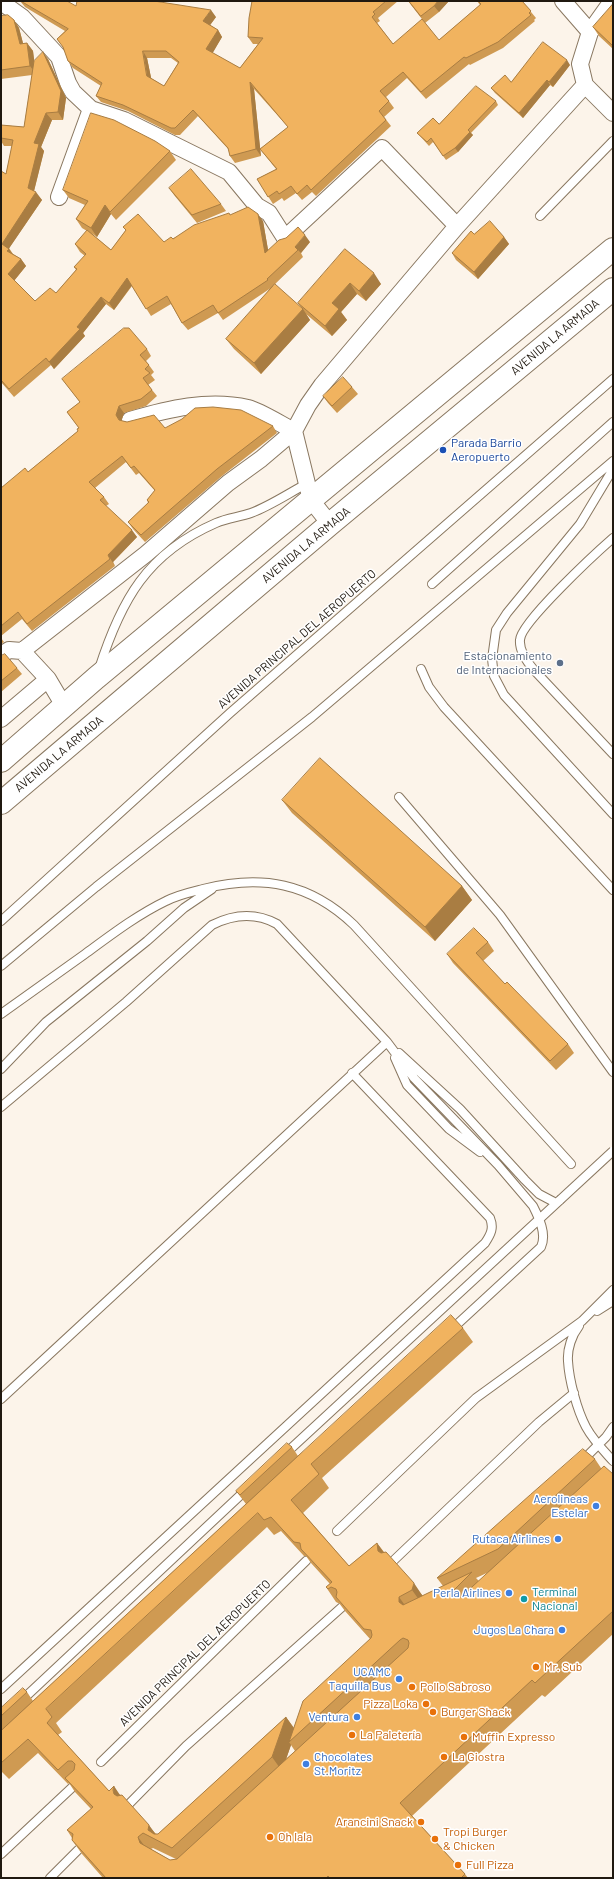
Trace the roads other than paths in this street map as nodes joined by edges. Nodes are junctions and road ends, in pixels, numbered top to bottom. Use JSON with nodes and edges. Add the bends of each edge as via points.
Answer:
{"nodes":[{"id":1,"x":563,"y":1,"type":"edge"},
{"id":2,"x":612,"y":1,"type":"edge"},
{"id":3,"x":1,"y":2,"type":"edge"},
{"id":4,"x":590,"y":32,"type":"junction"},
{"id":5,"x":585,"y":85,"type":"junction"},
{"id":6,"x":91,"y":109,"type":"junction"},
{"id":7,"x":613,"y":113,"type":"edge"},
{"id":8,"x":613,"y":141,"type":"edge"},
{"id":9,"x":59,"y":197,"type":"dead end"},
{"id":10,"x":540,"y":216,"type":"dead end"},
{"id":11,"x":457,"y":226,"type":"junction"},
{"id":12,"x":613,"y":249,"type":"edge"},
{"id":13,"x":613,"y":289,"type":"edge"},
{"id":14,"x":613,"y":379,"type":"edge"},
{"id":15,"x":130,"y":420,"type":"edge"},
{"id":16,"x":613,"y":422,"type":"edge"},
{"id":17,"x":294,"y":431,"type":"junction"},
{"id":18,"x":613,"y":461,"type":"edge"},
{"id":19,"x":613,"y":469,"type":"edge"},
{"id":20,"x":309,"y":492,"type":"junction"},
{"id":21,"x":330,"y":524,"type":"junction"},
{"id":22,"x":613,"y":538,"type":"edge"},
{"id":23,"x":432,"y":584,"type":"dead end"},
{"id":24,"x":22,"y":651,"type":"junction"},
{"id":25,"x":1,"y":655,"type":"edge"},
{"id":26,"x":421,"y":669,"type":"dead end"},
{"id":27,"x":96,"y":678,"type":"junction"},
{"id":28,"x":48,"y":679,"type":"junction"},
{"id":29,"x":64,"y":706,"type":"junction"},
{"id":30,"x":1,"y":719,"type":"edge"},
{"id":31,"x":613,"y":754,"type":"edge"},
{"id":32,"x":1,"y":761,"type":"edge"},
{"id":33,"x":399,"y":797,"type":"dead end"},
{"id":34,"x":1,"y":803,"type":"edge"},
{"id":35,"x":613,"y":814,"type":"edge"},
{"id":36,"x":218,"y":885,"type":"junction"},
{"id":37,"x":613,"y":890,"type":"edge"},
{"id":38,"x":1,"y":921,"type":"edge"},
{"id":39,"x":1,"y":966,"type":"edge"},
{"id":40,"x":1,"y":1014,"type":"edge"},
{"id":41,"x":386,"y":1042,"type":"junction"},
{"id":42,"x":1,"y":1068,"type":"edge"},
{"id":43,"x":613,"y":1072,"type":"edge"},
{"id":44,"x":352,"y":1073,"type":"junction"},
{"id":45,"x":1,"y":1107,"type":"edge"},
{"id":46,"x":613,"y":1151,"type":"edge"},
{"id":47,"x":571,"y":1164,"type":"dead end"},
{"id":48,"x":558,"y":1202,"type":"junction"},
{"id":49,"x":539,"y":1218,"type":"junction"},
{"id":50,"x":613,"y":1290,"type":"edge"},
{"id":51,"x":613,"y":1301,"type":"edge"},
{"id":52,"x":582,"y":1321,"type":"junction"},
{"id":53,"x":447,"y":1334,"type":"edge"},
{"id":54,"x":574,"y":1393,"type":"junction"},
{"id":55,"x":1,"y":1399,"type":"edge"},
{"id":56,"x":613,"y":1427,"type":"edge"},
{"id":57,"x":598,"y":1446,"type":"junction"},
{"id":58,"x":280,"y":1459,"type":"edge"},
{"id":59,"x":613,"y":1461,"type":"edge"},
{"id":60,"x":575,"y":1468,"type":"edge"},
{"id":61,"x":252,"y":1485,"type":"edge"},
{"id":62,"x":336,"y":1531,"type":"dead end"},
{"id":63,"x":306,"y":1561,"type":"edge"},
{"id":64,"x":392,"y":1562,"type":"edge"},
{"id":65,"x":342,"y":1607,"type":"edge"},
{"id":66,"x":1,"y":1689,"type":"edge"},
{"id":67,"x":14,"y":1708,"type":"edge"},
{"id":68,"x":101,"y":1762,"type":"dead end"},
{"id":69,"x":80,"y":1780,"type":"edge"},
{"id":70,"x":128,"y":1805,"type":"edge"},
{"id":71,"x":78,"y":1850,"type":"edge"},
{"id":72,"x":1,"y":1854,"type":"edge"},
{"id":73,"x":50,"y":1878,"type":"edge"}],
"edges":[{"from":1,"to":4,"type":"street"},
{"from":2,"to":4,"type":"street"},
{"from":3,"to":6,"type":"street","via":[[22,17],[60,57],[73,92]]},
{"from":4,"to":5,"type":"street","via":[[580,64]]},
{"from":5,"to":7,"type":"street"},
{"from":5,"to":11,"type":"street"},
{"from":6,"to":9,"type":"street"},
{"from":6,"to":11,"type":"street","via":[[124,120],[229,172],[253,208],[269,213],[285,238],[382,148]]},
{"from":8,"to":10,"type":"lane"},
{"from":11,"to":17,"type":"street","via":[[322,385]]},
{"from":12,"to":20,"type":"main road"},
{"from":13,"to":21,"type":"main road","name":"AVENIDA LA ARMADA"},
{"from":14,"to":38,"type":"lane","name":"AVENIDA PRINCIPAL DEL AEROPUERTO","via":[[230,713]]},
{"from":15,"to":17,"type":"street","via":[[169,409],[210,404],[249,408]]},
{"from":16,"to":23,"type":"lane"},
{"from":17,"to":20,"type":"street"},
{"from":17,"to":24,"type":"street","via":[[262,459],[228,483],[146,554]]},
{"from":18,"to":39,"type":"lane","via":[[312,718],[96,887]]},
{"from":19,"to":35,"type":"lane","via":[[580,524],[506,613],[496,630],[492,658],[494,676],[504,696]]},
{"from":20,"to":21,"type":"street"},
{"from":20,"to":27,"type":"main road"},
{"from":20,"to":27,"type":"lane","via":[[252,513],[217,522],[171,548],[154,563],[135,587],[110,635]]},
{"from":21,"to":34,"type":"main road","name":"AVENIDA LA ARMADA"},
{"from":22,"to":31,"type":"lane","via":[[534,617],[521,632],[520,640],[526,660],[534,670]]},
{"from":24,"to":25,"type":"street","via":[[9,650]]},
{"from":24,"to":28,"type":"street"},
{"from":26,"to":37,"type":"lane","via":[[429,687],[452,717]]},
{"from":27,"to":29,"type":"main road"},
{"from":28,"to":29,"type":"street"},
{"from":28,"to":30,"type":"street"},
{"from":29,"to":32,"type":"main road"},
{"from":33,"to":43,"type":"lane","via":[[500,915]]},
{"from":36,"to":40,"type":"lane","via":[[167,900],[136,918]]},
{"from":36,"to":42,"type":"lane","via":[[184,908],[46,1022]]},
{"from":36,"to":47,"type":"lane","via":[[271,882],[298,888],[338,911],[354,925]]},
{"from":41,"to":44,"type":"lane"},
{"from":41,"to":45,"type":"lane","via":[[277,924],[256,916],[224,919],[212,925],[126,1002]]},
{"from":41,"to":48,"type":"lane","via":[[460,1109],[539,1194]]},
{"from":41,"to":49,"type":"lane","via":[[414,1078],[498,1165],[533,1206]]},
{"from":44,"to":55,"type":"lane"},
{"from":44,"to":66,"type":"lane","via":[[490,1218],[492,1231],[485,1243]]},
{"from":46,"to":48,"type":"lane","bridge":true},
{"from":48,"to":49,"type":"lane"},
{"from":49,"to":53,"type":"lane","via":[[543,1241],[541,1247]]},
{"from":49,"to":58,"type":"lane"},
{"from":50,"to":52,"type":"lane"},
{"from":51,"to":52,"type":"lane"},
{"from":52,"to":54,"type":"lane","via":[[572,1335],[568,1360]]},
{"from":52,"to":62,"type":"lane","via":[[476,1398]]},
{"from":54,"to":57,"type":"lane","via":[[586,1426]]},
{"from":54,"to":64,"type":"lane","via":[[538,1422]]},
{"from":56,"to":57,"type":"lane"},
{"from":57,"to":59,"type":"lane"},
{"from":57,"to":60,"type":"lane"},
{"from":61,"to":67,"type":"lane"},
{"from":63,"to":68,"type":"lane","name":"AVENIDA PRINCIPAL DEL AEROPUERTO"},
{"from":65,"to":70,"type":"lane","via":[[186,1746]]},
{"from":69,"to":72,"type":"lane"},
{"from":71,"to":73,"type":"lane"}]}
